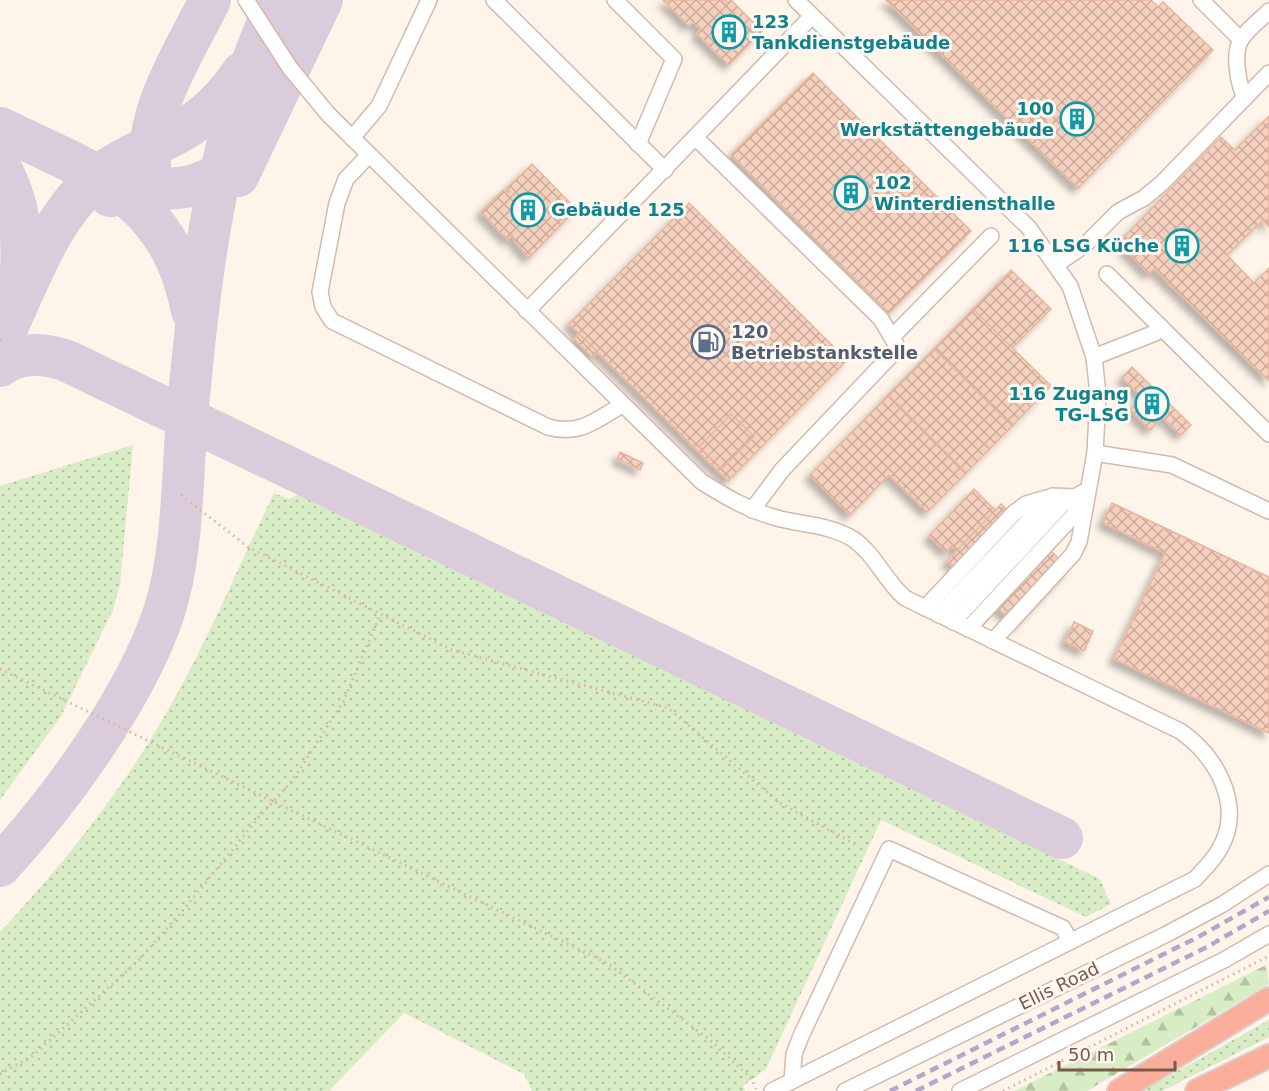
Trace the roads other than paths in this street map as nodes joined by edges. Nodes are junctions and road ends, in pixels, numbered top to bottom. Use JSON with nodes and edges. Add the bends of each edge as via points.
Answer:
{"nodes":[{"id":1,"x":246,"y":0,"type":"edge"},
{"id":2,"x":429,"y":0,"type":"edge"},
{"id":3,"x":494,"y":0,"type":"edge"},
{"id":4,"x":615,"y":0,"type":"edge"},
{"id":5,"x":796,"y":0,"type":"edge"},
{"id":6,"x":1201,"y":0,"type":"edge"},
{"id":7,"x":1269,"y":11,"type":"edge"},
{"id":8,"x":812,"y":16,"type":"junction"},
{"id":9,"x":1240,"y":39,"type":"junction"},
{"id":10,"x":1269,"y":73,"type":"edge"},
{"id":11,"x":1245,"y":98,"type":"junction"},
{"id":12,"x":352,"y":138,"type":"junction"},
{"id":13,"x":696,"y":138,"type":"junction"},
{"id":14,"x":639,"y":144,"type":"junction"},
{"id":15,"x":369,"y":155,"type":"junction"},
{"id":16,"x":665,"y":170,"type":"junction"},
{"id":17,"x":991,"y":236,"type":"dead end"},
{"id":18,"x":1057,"y":264,"type":"junction"},
{"id":19,"x":1107,"y":274,"type":"dead end"},
{"id":20,"x":527,"y":311,"type":"junction"},
{"id":21,"x":1161,"y":327,"type":"junction"},
{"id":22,"x":892,"y":337,"type":"junction"},
{"id":23,"x":1094,"y":357,"type":"junction"},
{"id":24,"x":622,"y":405,"type":"junction"},
{"id":25,"x":1269,"y":435,"type":"edge"},
{"id":26,"x":1095,"y":453,"type":"junction"},
{"id":27,"x":1081,"y":493,"type":"junction"},
{"id":28,"x":752,"y":510,"type":"junction"},
{"id":29,"x":1269,"y":511,"type":"edge"},
{"id":30,"x":932,"y":612,"type":"junction"},
{"id":31,"x":953,"y":622,"type":"junction"},
{"id":32,"x":968,"y":629,"type":"junction"},
{"id":33,"x":993,"y":640,"type":"junction"},
{"id":34,"x":1269,"y":874,"type":"edge"},
{"id":35,"x":1269,"y":934,"type":"edge"},
{"id":36,"x":1070,"y":941,"type":"junction"},
{"id":37,"x":1269,"y":999,"type":"edge"},
{"id":38,"x":1269,"y":1006,"type":"edge"},
{"id":39,"x":1235,"y":1022,"type":"junction"},
{"id":40,"x":1269,"y":1056,"type":"edge"},
{"id":41,"x":792,"y":1081,"type":"junction"},
{"id":42,"x":772,"y":1091,"type":"edge"},
{"id":43,"x":845,"y":1091,"type":"edge"},
{"id":44,"x":960,"y":1091,"type":"edge"},
{"id":45,"x":1119,"y":1091,"type":"edge"},
{"id":46,"x":1197,"y":1091,"type":"edge"}],
"edges":[{"from":1,"to":12,"type":"street","via":[[290,68]]},
{"from":2,"to":12,"type":"street","via":[[379,106]]},
{"from":3,"to":14,"type":"street"},
{"from":4,"to":14,"type":"street","via":[[674,59]]},
{"from":5,"to":8,"type":"street"},
{"from":6,"to":9,"type":"street"},
{"from":7,"to":9,"type":"street"},
{"from":8,"to":13,"type":"street"},
{"from":8,"to":18,"type":"street","via":[[1029,228]]},
{"from":9,"to":11,"type":"street","via":[[1240,88]]},
{"from":10,"to":11,"type":"street"},
{"from":11,"to":18,"type":"street","via":[[1153,191],[1118,212],[1086,244]]},
{"from":12,"to":15,"type":"street"},
{"from":13,"to":16,"type":"street"},
{"from":13,"to":22,"type":"street","via":[[881,319]]},
{"from":14,"to":16,"type":"street"},
{"from":15,"to":20,"type":"street"},
{"from":15,"to":24,"type":"street","via":[[346,179],[337,203],[320,292],[322,307],[332,321],[555,429],[577,430]]},
{"from":16,"to":20,"type":"street"},
{"from":17,"to":22,"type":"street"},
{"from":18,"to":23,"type":"street","via":[[1070,286]]},
{"from":19,"to":21,"type":"street"},
{"from":20,"to":24,"type":"street"},
{"from":21,"to":23,"type":"street","via":[[1155,333]]},
{"from":21,"to":25,"type":"street"},
{"from":22,"to":28,"type":"street","via":[[898,348],[782,470]]},
{"from":23,"to":26,"type":"street","via":[[1098,421]]},
{"from":24,"to":28,"type":"street","via":[[702,482]]},
{"from":26,"to":27,"type":"street"},
{"from":26,"to":29,"type":"street","via":[[1173,465]]},
{"from":27,"to":30,"type":"street","via":[[1052,496],[1026,504],[1014,513]]},
{"from":27,"to":31,"type":"street","via":[[1063,504]]},
{"from":27,"to":32,"type":"street","via":[[1074,515]]},
{"from":27,"to":33,"type":"street","via":[[1081,532],[1073,554]]},
{"from":28,"to":30,"type":"street","via":[[839,532],[854,540],[896,590]]},
{"from":30,"to":31,"type":"street"},
{"from":31,"to":32,"type":"street"},
{"from":32,"to":33,"type":"street"},
{"from":33,"to":36,"type":"street","via":[[1180,731],[1206,753],[1222,778],[1228,797],[1228,820],[1219,850],[1195,879]]},
{"from":34,"to":43,"type":"street","name":"Ellis Road","via":[[1167,934]]},
{"from":35,"to":44,"type":"street"},
{"from":36,"to":41,"type":"street"},
{"from":36,"to":41,"type":"street","via":[[1063,928],[889,849],[801,1036],[794,1054]]},
{"from":37,"to":39,"type":"highway"},
{"from":38,"to":39,"type":"highway"},
{"from":39,"to":45,"type":"highway"},
{"from":40,"to":46,"type":"highway"},
{"from":41,"to":42,"type":"street"}]}
